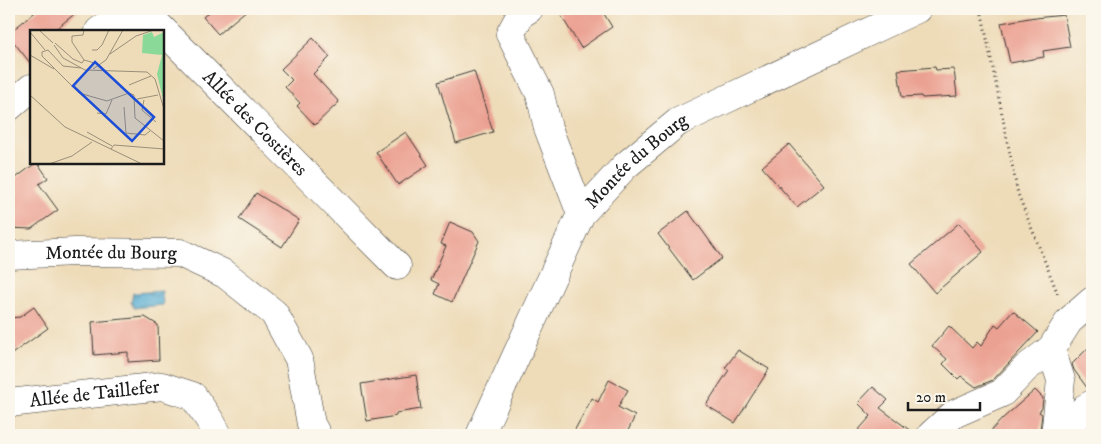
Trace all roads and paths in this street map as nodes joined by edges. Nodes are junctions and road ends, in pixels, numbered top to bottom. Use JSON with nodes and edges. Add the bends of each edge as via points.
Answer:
{"nodes":[{"id":1,"x":529,"y":9,"type":"edge"},
{"id":2,"x":917,"y":9,"type":"edge"},
{"id":3,"x":981,"y":9,"type":"edge"},
{"id":4,"x":100,"y":30,"type":"edge"},
{"id":5,"x":163,"y":30,"type":"edge"},
{"id":6,"x":164,"y":31,"type":"edge"},
{"id":7,"x":30,"y":89,"type":"edge"},
{"id":8,"x":9,"y":107,"type":"edge"},
{"id":9,"x":581,"y":214,"type":"junction"},
{"id":10,"x":9,"y":254,"type":"edge"},
{"id":11,"x":398,"y":266,"type":"dead end"},
{"id":12,"x":1092,"y":301,"type":"edge"},
{"id":13,"x":1069,"y":321,"type":"junction"},
{"id":14,"x":1051,"y":349,"type":"junction"},
{"id":15,"x":9,"y":403,"type":"edge"},
{"id":16,"x":1092,"y":404,"type":"edge"},
{"id":17,"x":218,"y":435,"type":"edge"},
{"id":18,"x":317,"y":435,"type":"edge"},
{"id":19,"x":480,"y":435,"type":"edge"},
{"id":20,"x":931,"y":435,"type":"edge"},
{"id":21,"x":1055,"y":435,"type":"edge"},
{"id":22,"x":1061,"y":435,"type":"edge"}],
"edges":[{"from":1,"to":9,"type":"street","via":[[521,14],[510,34],[540,94],[548,128]]},
{"from":2,"to":9,"type":"street","name":"Montée du Bourg","via":[[678,122],[625,166]]},
{"from":3,"to":13,"type":"path","via":[[1018,194]]},
{"from":4,"to":5,"type":"street","name":"Allée des Costières","via":[[108,23],[134,17],[158,25]]},
{"from":6,"to":11,"type":"street","name":"Allée des Costières"},
{"from":7,"to":8,"type":"street"},
{"from":9,"to":19,"type":"street","name":"Montée du Bourg"},
{"from":10,"to":18,"type":"street","name":"Montée du Bourg","via":[[180,253],[226,274],[274,313],[299,359],[311,424]]},
{"from":12,"to":13,"type":"street"},
{"from":13,"to":14,"type":"street"},
{"from":14,"to":20,"type":"street","via":[[1026,368],[1002,393],[954,414]]},
{"from":14,"to":21,"type":"street","via":[[1060,380]]},
{"from":15,"to":17,"type":"street","name":"Allée de Taillefer","via":[[162,386],[193,396]]},
{"from":16,"to":22,"type":"street"}]}
